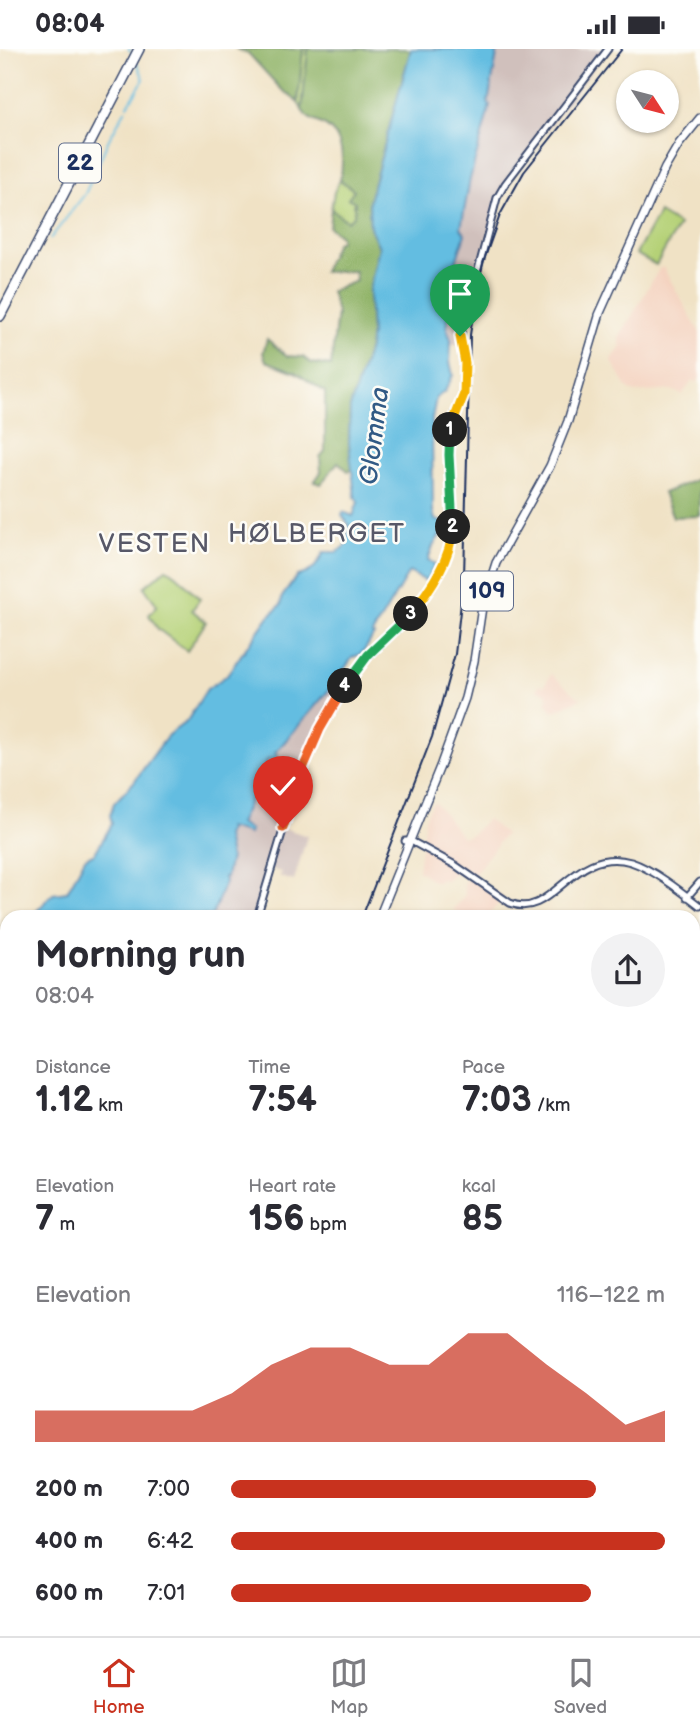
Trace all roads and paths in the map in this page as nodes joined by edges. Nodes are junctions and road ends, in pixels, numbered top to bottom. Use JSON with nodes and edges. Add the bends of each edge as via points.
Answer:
{"nodes":[{"id":1,"x":139,"y":49,"type":"edge"},
{"id":2,"x":608,"y":49,"type":"edge"},
{"id":3,"x":700,"y":118,"type":"edge"},
{"id":4,"x":0,"y":316,"type":"edge"},
{"id":5,"x":410,"y":843,"type":"junction"},
{"id":6,"x":700,"y":882,"type":"edge"},
{"id":7,"x":687,"y":897,"type":"junction"},
{"id":8,"x":700,"y":906,"type":"edge"},
{"id":9,"x":259,"y":910,"type":"edge"},
{"id":10,"x":383,"y":910,"type":"edge"},
{"id":11,"x":383,"y":910,"type":"edge"}],
"edges":[{"from":1,"to":4,"type":"highway","number":"22"},
{"from":2,"to":9,"type":"main road","via":[[497,198],[461,326],[465,384],[449,438],[453,519],[449,549],[423,598],[363,661],[320,729],[301,772]]},
{"from":3,"to":5,"type":"main road","number":"109","via":[[665,168],[600,313],[545,478],[496,563],[482,607],[469,685]]},
{"from":5,"to":7,"type":"main road","via":[[455,865],[520,907],[539,904],[579,870],[604,860],[638,865]]},
{"from":5,"to":10,"type":"main road","number":"109"},
{"from":5,"to":11,"type":"main road","number":"109"},
{"from":6,"to":7,"type":"main road"},
{"from":7,"to":8,"type":"main road"}]}
